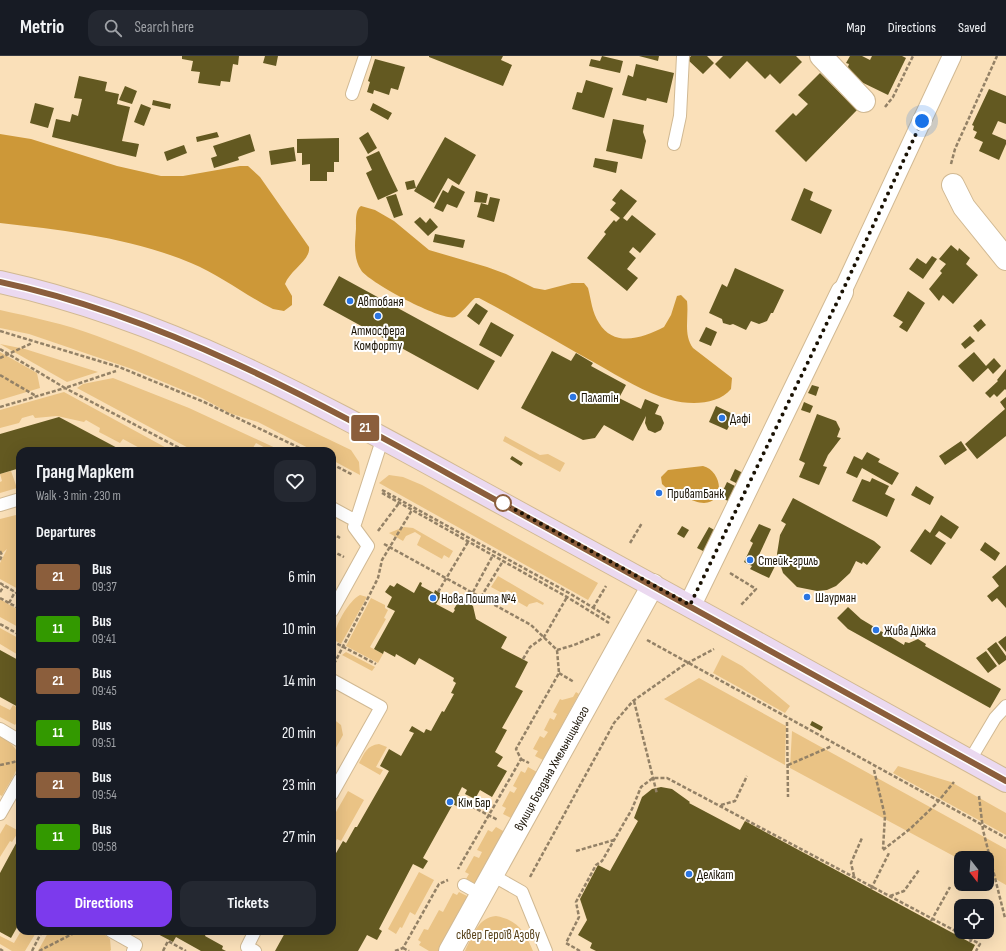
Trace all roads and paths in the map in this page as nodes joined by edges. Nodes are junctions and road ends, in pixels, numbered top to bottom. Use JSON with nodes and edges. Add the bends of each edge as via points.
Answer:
{"nodes":[{"id":1,"x":365,"y":56,"type":"edge"},
{"id":2,"x":683,"y":56,"type":"edge"},
{"id":3,"x":821,"y":56,"type":"edge"},
{"id":4,"x":913,"y":56,"type":"edge"},
{"id":5,"x":952,"y":56,"type":"edge"},
{"id":6,"x":997,"y":56,"type":"edge"},
{"id":7,"x":352,"y":94,"type":"dead end"},
{"id":8,"x":864,"y":101,"type":"joint"},
{"id":9,"x":674,"y":144,"type":"dead end"},
{"id":10,"x":953,"y":185,"type":"joint"},
{"id":11,"x":1006,"y":259,"type":"edge"},
{"id":12,"x":0,"y":282,"type":"edge"},
{"id":13,"x":842,"y":292,"type":"joint"},
{"id":14,"x":0,"y":331,"type":"edge"},
{"id":15,"x":32,"y":343,"type":"dead end"},
{"id":16,"x":0,"y":349,"type":"edge"},
{"id":17,"x":10,"y":355,"type":"junction"},
{"id":18,"x":0,"y":358,"type":"edge"},
{"id":19,"x":116,"y":371,"type":"dead end"},
{"id":20,"x":0,"y":375,"type":"edge"},
{"id":21,"x":65,"y":388,"type":"junction"},
{"id":22,"x":36,"y":396,"type":"junction"},
{"id":23,"x":0,"y":407,"type":"edge"},
{"id":24,"x":383,"y":437,"type":"junction"},
{"id":25,"x":177,"y":447,"type":"edge"},
{"id":26,"x":298,"y":447,"type":"edge"},
{"id":27,"x":336,"y":466,"type":"edge"},
{"id":28,"x":368,"y":483,"type":"junction"},
{"id":29,"x":379,"y":491,"type":"dead end"},
{"id":30,"x":16,"y":500,"type":"edge"},
{"id":31,"x":399,"y":502,"type":"junction"},
{"id":32,"x":0,"y":505,"type":"edge"},
{"id":33,"x":336,"y":510,"type":"edge"},
{"id":34,"x":412,"y":510,"type":"junction"},
{"id":35,"x":356,"y":521,"type":"junction"},
{"id":36,"x":642,"y":523,"type":"dead end"},
{"id":37,"x":468,"y":542,"type":"junction"},
{"id":38,"x":630,"y":543,"type":"dead end"},
{"id":39,"x":368,"y":546,"type":"junction"},
{"id":40,"x":0,"y":551,"type":"edge"},
{"id":41,"x":401,"y":553,"type":"dead end"},
{"id":42,"x":493,"y":555,"type":"junction"},
{"id":43,"x":0,"y":560,"type":"edge"},
{"id":44,"x":503,"y":561,"type":"junction"},
{"id":45,"x":711,"y":562,"type":"junction"},
{"id":46,"x":447,"y":578,"type":"junction"},
{"id":47,"x":0,"y":583,"type":"edge"},
{"id":48,"x":653,"y":585,"type":"junction"},
{"id":49,"x":4,"y":586,"type":"junction"},
{"id":50,"x":606,"y":586,"type":"dead end"},
{"id":51,"x":0,"y":592,"type":"edge"},
{"id":52,"x":15,"y":592,"type":"joint"},
{"id":53,"x":438,"y":592,"type":"dead end"},
{"id":54,"x":473,"y":592,"type":"junction"},
{"id":55,"x":482,"y":597,"type":"junction"},
{"id":56,"x":567,"y":597,"type":"junction"},
{"id":57,"x":0,"y":598,"type":"edge"},
{"id":58,"x":9,"y":603,"type":"junction"},
{"id":59,"x":336,"y":604,"type":"edge"},
{"id":60,"x":741,"y":604,"type":"dead end"},
{"id":61,"x":690,"y":605,"type":"junction"},
{"id":62,"x":16,"y":607,"type":"edge"},
{"id":63,"x":593,"y":608,"type":"junction"},
{"id":64,"x":591,"y":611,"type":"junction"},
{"id":65,"x":0,"y":624,"type":"edge"},
{"id":66,"x":622,"y":628,"type":"junction"},
{"id":67,"x":16,"y":633,"type":"edge"},
{"id":68,"x":602,"y":633,"type":"dead end"},
{"id":69,"x":544,"y":638,"type":"junction"},
{"id":70,"x":336,"y":643,"type":"edge"},
{"id":71,"x":343,"y":647,"type":"junction"},
{"id":72,"x":714,"y":649,"type":"dead end"},
{"id":73,"x":557,"y":650,"type":"junction"},
{"id":74,"x":336,"y":660,"type":"edge"},
{"id":75,"x":524,"y":660,"type":"dead end"},
{"id":76,"x":688,"y":663,"type":"junction"},
{"id":77,"x":376,"y":664,"type":"dead end"},
{"id":78,"x":559,"y":673,"type":"junction"},
{"id":79,"x":336,"y":682,"type":"edge"},
{"id":80,"x":577,"y":683,"type":"dead end"},
{"id":81,"x":634,"y":701,"type":"junction"},
{"id":82,"x":1006,"y":706,"type":"edge"},
{"id":83,"x":787,"y":722,"type":"dead end"},
{"id":84,"x":0,"y":729,"type":"edge"},
{"id":85,"x":16,"y":739,"type":"edge"},
{"id":86,"x":832,"y":746,"type":"dead end"},
{"id":87,"x":521,"y":759,"type":"junction"},
{"id":88,"x":970,"y":760,"type":"junction"},
{"id":89,"x":16,"y":761,"type":"edge"},
{"id":90,"x":525,"y":761,"type":"dead end"},
{"id":91,"x":0,"y":765,"type":"edge"},
{"id":92,"x":788,"y":765,"type":"junction"},
{"id":93,"x":874,"y":770,"type":"dead end"},
{"id":94,"x":747,"y":776,"type":"dead end"},
{"id":95,"x":653,"y":778,"type":"junction"},
{"id":96,"x":1006,"y":781,"type":"edge"},
{"id":97,"x":954,"y":782,"type":"dead end"},
{"id":98,"x":16,"y":786,"type":"edge"},
{"id":99,"x":336,"y":787,"type":"edge"},
{"id":100,"x":657,"y":794,"type":"dead end"},
{"id":101,"x":979,"y":796,"type":"dead end"},
{"id":102,"x":788,"y":797,"type":"dead end"},
{"id":103,"x":938,"y":800,"type":"junction"},
{"id":104,"x":461,"y":801,"type":"dead end"},
{"id":105,"x":720,"y":806,"type":"junction"},
{"id":106,"x":0,"y":814,"type":"edge"},
{"id":107,"x":488,"y":815,"type":"junction"},
{"id":108,"x":498,"y":820,"type":"dead end"},
{"id":109,"x":983,"y":825,"type":"junction"},
{"id":110,"x":862,"y":838,"type":"dead end"},
{"id":111,"x":1006,"y":838,"type":"edge"},
{"id":112,"x":614,"y":840,"type":"junction"},
{"id":113,"x":576,"y":851,"type":"dead end"},
{"id":114,"x":889,"y":853,"type":"dead end"},
{"id":115,"x":919,"y":870,"type":"dead end"},
{"id":116,"x":456,"y":872,"type":"dead end"},
{"id":117,"x":492,"y":875,"type":"junction"},
{"id":118,"x":854,"y":877,"type":"junction"},
{"id":119,"x":452,"y":878,"type":"dead end"},
{"id":120,"x":950,"y":887,"type":"dead end"},
{"id":121,"x":871,"y":888,"type":"junction"},
{"id":122,"x":522,"y":892,"type":"junction"},
{"id":123,"x":890,"y":896,"type":"junction"},
{"id":124,"x":1005,"y":918,"type":"edge"},
{"id":125,"x":932,"y":920,"type":"junction"},
{"id":126,"x":40,"y":935,"type":"edge"},
{"id":127,"x":70,"y":935,"type":"edge"},
{"id":128,"x":118,"y":935,"type":"edge"},
{"id":129,"x":253,"y":935,"type":"edge"},
{"id":130,"x":970,"y":940,"type":"joint"},
{"id":131,"x":403,"y":948,"type":"junction"},
{"id":132,"x":0,"y":949,"type":"edge"},
{"id":133,"x":3,"y":951,"type":"edge"},
{"id":134,"x":32,"y":951,"type":"edge"},
{"id":135,"x":39,"y":951,"type":"edge"},
{"id":136,"x":133,"y":951,"type":"edge"},
{"id":137,"x":163,"y":951,"type":"edge"},
{"id":138,"x":186,"y":951,"type":"edge"},
{"id":139,"x":255,"y":951,"type":"edge"},
{"id":140,"x":396,"y":951,"type":"edge"},
{"id":141,"x":409,"y":951,"type":"edge"},
{"id":142,"x":450,"y":951,"type":"edge"},
{"id":143,"x":546,"y":951,"type":"edge"},
{"id":144,"x":580,"y":951,"type":"edge"},
{"id":145,"x":976,"y":951,"type":"edge"}],
"edges":[{"from":1,"to":7,"type":"lane"},
{"from":2,"to":9,"type":"lane","via":[[680,116]]},
{"from":3,"to":8,"type":"street"},
{"from":4,"to":8,"type":"path","via":[[893,97],[884,108],[873,110]]},
{"from":5,"to":13,"type":"street"},
{"from":6,"to":10,"type":"path","via":[[953,155],[950,173]]},
{"from":10,"to":11,"type":"street","via":[[968,213]]},
{"from":12,"to":24,"type":"main road","via":[[69,299],[148,327],[240,365]]},
{"from":13,"to":45,"type":"street"},
{"from":14,"to":26,"type":"path","via":[[118,367],[204,402]]},
{"from":15,"to":17,"type":"path"},
{"from":16,"to":17,"type":"path"},
{"from":17,"to":18,"type":"path"},
{"from":17,"to":21,"type":"path"},
{"from":19,"to":21,"type":"path"},
{"from":20,"to":22,"type":"path"},
{"from":21,"to":22,"type":"path"},
{"from":21,"to":25,"type":"path"},
{"from":22,"to":23,"type":"path"},
{"from":24,"to":28,"type":"lane"},
{"from":24,"to":48,"type":"main road"},
{"from":27,"to":28,"type":"path"},
{"from":28,"to":35,"type":"lane"},
{"from":28,"to":63,"type":"path"},
{"from":29,"to":31,"type":"path"},
{"from":30,"to":32,"type":"lane"},
{"from":31,"to":34,"type":"path"},
{"from":31,"to":39,"type":"path"},
{"from":33,"to":35,"type":"lane"},
{"from":34,"to":37,"type":"path"},
{"from":34,"to":71,"type":"path","via":[[382,560],[378,578]]},
{"from":35,"to":39,"type":"lane","via":[[354,527]]},
{"from":36,"to":38,"type":"path"},
{"from":37,"to":42,"type":"path"},
{"from":37,"to":46,"type":"path"},
{"from":39,"to":59,"type":"lane"},
{"from":40,"to":43,"type":"path"},
{"from":41,"to":46,"type":"path"},
{"from":42,"to":44,"type":"path"},
{"from":42,"to":54,"type":"path"},
{"from":44,"to":55,"type":"path"},
{"from":44,"to":56,"type":"path"},
{"from":45,"to":60,"type":"path","via":[[756,589]]},
{"from":45,"to":61,"type":"street"},
{"from":46,"to":53,"type":"path"},
{"from":46,"to":54,"type":"path"},
{"from":47,"to":49,"type":"path"},
{"from":48,"to":61,"type":"main road"},
{"from":48,"to":66,"type":"street","name":"вулиця Богдана Хмельницького"},
{"from":49,"to":51,"type":"path"},
{"from":49,"to":52,"type":"path"},
{"from":50,"to":63,"type":"path"},
{"from":52,"to":58,"type":"path"},
{"from":54,"to":55,"type":"path"},
{"from":55,"to":69,"type":"path","via":[[531,625]]},
{"from":56,"to":64,"type":"path"},
{"from":56,"to":69,"type":"path"},
{"from":57,"to":58,"type":"path"},
{"from":58,"to":62,"type":"path"},
{"from":61,"to":88,"type":"main road"},
{"from":63,"to":64,"type":"path"},
{"from":63,"to":66,"type":"path"},
{"from":64,"to":66,"type":"path"},
{"from":65,"to":67,"type":"path"},
{"from":66,"to":76,"type":"path"},
{"from":66,"to":117,"type":"street","name":"вулиця Богдана Хмельницького"},
{"from":68,"to":73,"type":"path"},
{"from":69,"to":73,"type":"path"},
{"from":69,"to":75,"type":"path","via":[[530,647]]},
{"from":70,"to":71,"type":"path"},
{"from":71,"to":74,"type":"path"},
{"from":71,"to":77,"type":"path"},
{"from":72,"to":76,"type":"path"},
{"from":73,"to":78,"type":"path"},
{"from":76,"to":81,"type":"path"},
{"from":76,"to":103,"type":"path"},
{"from":78,"to":80,"type":"path"},
{"from":78,"to":87,"type":"path","via":[[516,750]]},
{"from":79,"to":99,"type":"lane","via":[[381,708]]},
{"from":81,"to":95,"type":"path"},
{"from":81,"to":122,"type":"path","via":[[614,723]]},
{"from":82,"to":88,"type":"lane","via":[[995,718]]},
{"from":83,"to":92,"type":"path"},
{"from":84,"to":85,"type":"lane"},
{"from":86,"to":92,"type":"path"},
{"from":87,"to":90,"type":"path"},
{"from":87,"to":107,"type":"path"},
{"from":88,"to":96,"type":"main road"},
{"from":89,"to":91,"type":"path"},
{"from":92,"to":102,"type":"path"},
{"from":93,"to":103,"type":"path","via":[[885,816],[882,850],[911,828]]},
{"from":94,"to":105,"type":"path","via":[[735,801]]},
{"from":95,"to":100,"type":"path"},
{"from":95,"to":105,"type":"path","via":[[667,778]]},
{"from":95,"to":112,"type":"path","via":[[641,787],[632,810]]},
{"from":97,"to":103,"type":"path"},
{"from":98,"to":106,"type":"lane"},
{"from":101,"to":109,"type":"path"},
{"from":103,"to":109,"type":"path"},
{"from":104,"to":107,"type":"path"},
{"from":105,"to":118,"type":"path"},
{"from":107,"to":108,"type":"path"},
{"from":107,"to":116,"type":"path"},
{"from":109,"to":111,"type":"path"},
{"from":109,"to":124,"type":"path"},
{"from":110,"to":118,"type":"path","via":[[851,863]]},
{"from":112,"to":113,"type":"path"},
{"from":112,"to":144,"type":"path","via":[[602,861],[596,865],[576,902],[579,917],[566,943]]},
{"from":114,"to":121,"type":"path"},
{"from":115,"to":123,"type":"path","via":[[904,892]]},
{"from":117,"to":122,"type":"lane"},
{"from":117,"to":142,"type":"street","name":"вулиця Богдана Хмельницького","via":[[473,890]]},
{"from":118,"to":121,"type":"path"},
{"from":119,"to":131,"type":"path","via":[[439,884]]},
{"from":120,"to":125,"type":"path"},
{"from":121,"to":123,"type":"path"},
{"from":122,"to":143,"type":"lane"},
{"from":123,"to":125,"type":"path"},
{"from":125,"to":130,"type":"path"},
{"from":126,"to":134,"type":"path"},
{"from":127,"to":135,"type":"path"},
{"from":128,"to":136,"type":"lane","via":[[136,945]]},
{"from":129,"to":139,"type":"lane","via":[[247,946]]},
{"from":130,"to":145,"type":"path","via":[[980,944]]},
{"from":131,"to":140,"type":"path"},
{"from":131,"to":141,"type":"path"},
{"from":132,"to":133,"type":"path"},
{"from":137,"to":138,"type":"path","via":[[168,942]]}]}
